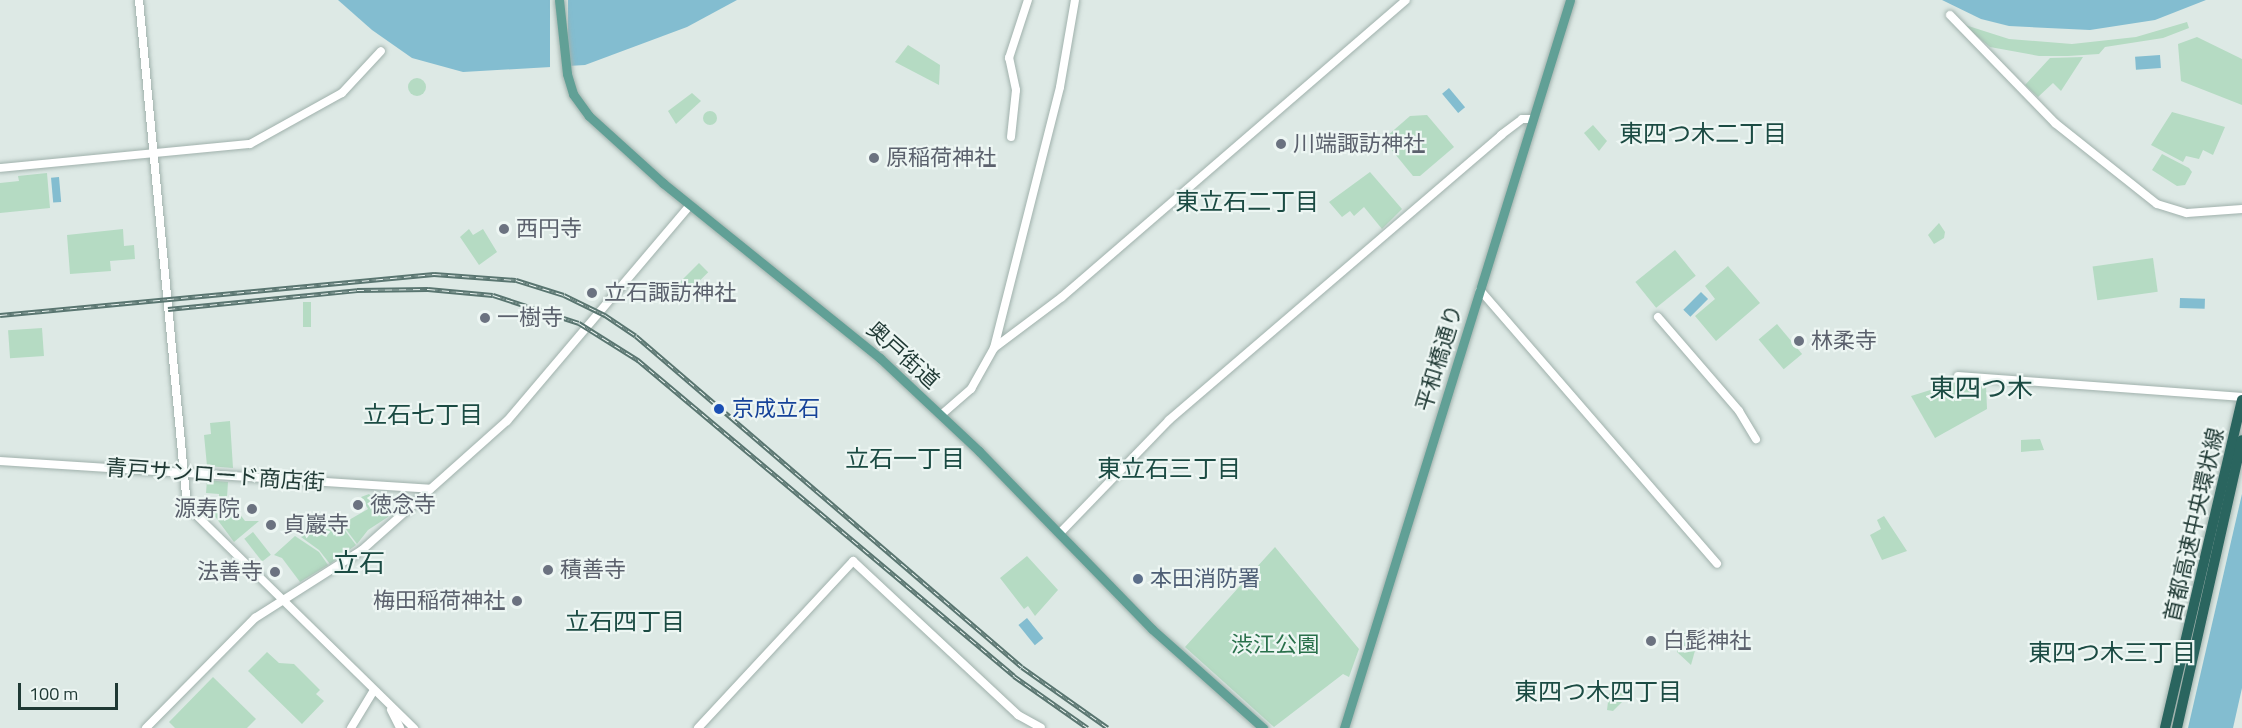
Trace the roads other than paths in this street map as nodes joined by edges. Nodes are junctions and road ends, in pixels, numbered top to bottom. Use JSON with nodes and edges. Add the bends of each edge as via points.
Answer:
{"nodes":[{"id":1,"x":139,"y":0,"type":"edge"},
{"id":2,"x":559,"y":0,"type":"edge"},
{"id":3,"x":1028,"y":0,"type":"edge"},
{"id":4,"x":1075,"y":0,"type":"edge"},
{"id":5,"x":1406,"y":0,"type":"edge"},
{"id":6,"x":1570,"y":0,"type":"edge"},
{"id":7,"x":1950,"y":15,"type":"dead end"},
{"id":8,"x":381,"y":51,"type":"dead end"},
{"id":9,"x":1533,"y":119,"type":"junction"},
{"id":10,"x":1011,"y":137,"type":"dead end"},
{"id":11,"x":153,"y":154,"type":"junction"},
{"id":12,"x":0,"y":168,"type":"edge"},
{"id":13,"x":690,"y":205,"type":"junction"},
{"id":14,"x":2242,"y":209,"type":"edge"},
{"id":15,"x":1480,"y":290,"type":"junction"},
{"id":16,"x":1658,"y":317,"type":"dead end"},
{"id":17,"x":994,"y":348,"type":"junction"},
{"id":18,"x":1958,"y":376,"type":"dead end"},
{"id":19,"x":2242,"y":398,"type":"edge"},
{"id":20,"x":941,"y":415,"type":"junction"},
{"id":21,"x":1756,"y":439,"type":"dead end"},
{"id":22,"x":2242,"y":440,"type":"edge"},
{"id":23,"x":0,"y":461,"type":"edge"},
{"id":24,"x":183,"y":472,"type":"junction"},
{"id":25,"x":430,"y":489,"type":"junction"},
{"id":26,"x":1060,"y":533,"type":"junction"},
{"id":27,"x":1717,"y":564,"type":"dead end"},
{"id":28,"x":283,"y":600,"type":"junction"},
{"id":29,"x":2192,"y":623,"type":"junction"},
{"id":30,"x":374,"y":690,"type":"junction"},
{"id":31,"x":389,"y":705,"type":"junction"},
{"id":32,"x":2177,"y":727,"type":"edge"},
{"id":33,"x":146,"y":728,"type":"edge"},
{"id":34,"x":351,"y":728,"type":"edge"},
{"id":35,"x":399,"y":728,"type":"edge"},
{"id":36,"x":414,"y":728,"type":"edge"},
{"id":37,"x":698,"y":728,"type":"edge"},
{"id":38,"x":1041,"y":728,"type":"edge"},
{"id":39,"x":1263,"y":728,"type":"edge"},
{"id":40,"x":1344,"y":728,"type":"edge"},
{"id":41,"x":2158,"y":728,"type":"edge"},
{"id":42,"x":2165,"y":728,"type":"edge"}],
"edges":[{"from":1,"to":11,"type":"street"},
{"from":2,"to":13,"type":"main road","name":"奥戸街道","via":[[566,70],[573,94],[588,116]]},
{"from":3,"to":10,"type":"street","via":[[1009,58],[1016,87]]},
{"from":4,"to":17,"type":"street","via":[[1060,87]]},
{"from":5,"to":17,"type":"street","via":[[1062,297]]},
{"from":6,"to":9,"type":"main road","name":"平和橋通り"},
{"from":7,"to":14,"type":"street","via":[[2062,128],[2157,204],[2187,213]]},
{"from":8,"to":11,"type":"street","via":[[342,93],[253,143]]},
{"from":9,"to":15,"type":"main road","name":"平和橋通り"},
{"from":9,"to":26,"type":"street","via":[[1522,119],[1501,135],[1169,420]]},
{"from":11,"to":12,"type":"street"},
{"from":11,"to":24,"type":"street"},
{"from":13,"to":20,"type":"main road","name":"奥戸街道","via":[[873,352]]},
{"from":13,"to":25,"type":"street","via":[[507,421]]},
{"from":15,"to":27,"type":"street"},
{"from":15,"to":40,"type":"main road","name":"平和橋通り"},
{"from":16,"to":21,"type":"street","via":[[1739,411]]},
{"from":17,"to":20,"type":"street","via":[[970,389]]},
{"from":18,"to":19,"type":"street"},
{"from":19,"to":29,"type":"highway","name":"首都高速中央環状線"},
{"from":20,"to":26,"type":"main road","name":"奥戸街道"},
{"from":22,"to":32,"type":"highway","name":"首都高速中央環状線"},
{"from":23,"to":24,"type":"street","name":"青戸サンロード商店街"},
{"from":24,"to":25,"type":"street","name":"青戸サンロード商店街"},
{"from":24,"to":28,"type":"street","via":[[187,506]]},
{"from":25,"to":28,"type":"street","via":[[362,550]]},
{"from":26,"to":39,"type":"main road","name":"奥戸街道","via":[[1152,629]]},
{"from":28,"to":30,"type":"street"},
{"from":28,"to":33,"type":"street","via":[[248,625]]},
{"from":29,"to":41,"type":"highway"},
{"from":29,"to":42,"type":"highway","name":"首都高速中央環状線"},
{"from":30,"to":31,"type":"street"},
{"from":30,"to":34,"type":"street"},
{"from":31,"to":35,"type":"street"},
{"from":31,"to":36,"type":"street"},
{"from":37,"to":38,"type":"street","via":[[853,561],[1018,715]]}]}
